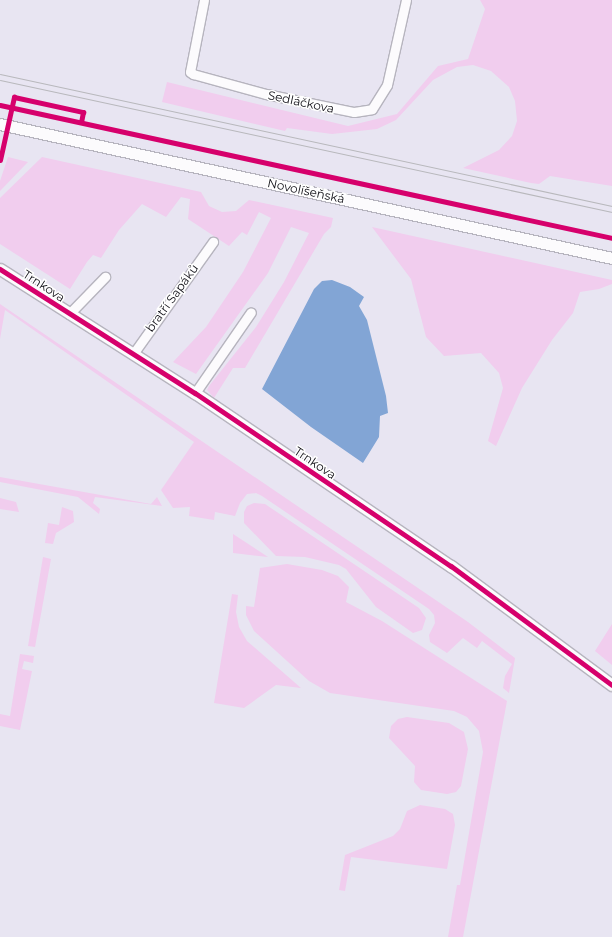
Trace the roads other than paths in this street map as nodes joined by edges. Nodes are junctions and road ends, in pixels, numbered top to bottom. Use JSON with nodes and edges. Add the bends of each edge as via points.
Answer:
{"nodes":[{"id":1,"x":204,"y":0,"type":"edge"},
{"id":2,"x":406,"y":0,"type":"edge"},
{"id":3,"x":0,"y":124,"type":"edge"},
{"id":4,"x":213,"y":242,"type":"dead end"},
{"id":5,"x":612,"y":258,"type":"edge"},
{"id":6,"x":0,"y":269,"type":"edge"},
{"id":7,"x":105,"y":277,"type":"dead end"},
{"id":8,"x":251,"y":312,"type":"dead end"},
{"id":9,"x":69,"y":314,"type":"junction"},
{"id":10,"x":133,"y":354,"type":"junction"},
{"id":11,"x":195,"y":393,"type":"junction"},
{"id":12,"x":612,"y":685,"type":"edge"}],
"edges":[{"from":1,"to":2,"type":"street","name":"Sedláčkova","via":[[190,72],[266,94],[354,112],[372,108],[387,86]]},
{"from":3,"to":5,"type":"street","name":"Novolíšeňská"},
{"from":4,"to":10,"type":"street","name":"bratří Sapáků"},
{"from":6,"to":9,"type":"street","name":"Trnkova"},
{"from":7,"to":9,"type":"street","name":"Trnkova"},
{"from":8,"to":11,"type":"street"},
{"from":9,"to":10,"type":"street","name":"Trnkova"},
{"from":10,"to":11,"type":"street","name":"Trnkova"},
{"from":11,"to":12,"type":"street","name":"Trnkova","via":[[450,566]]}]}
